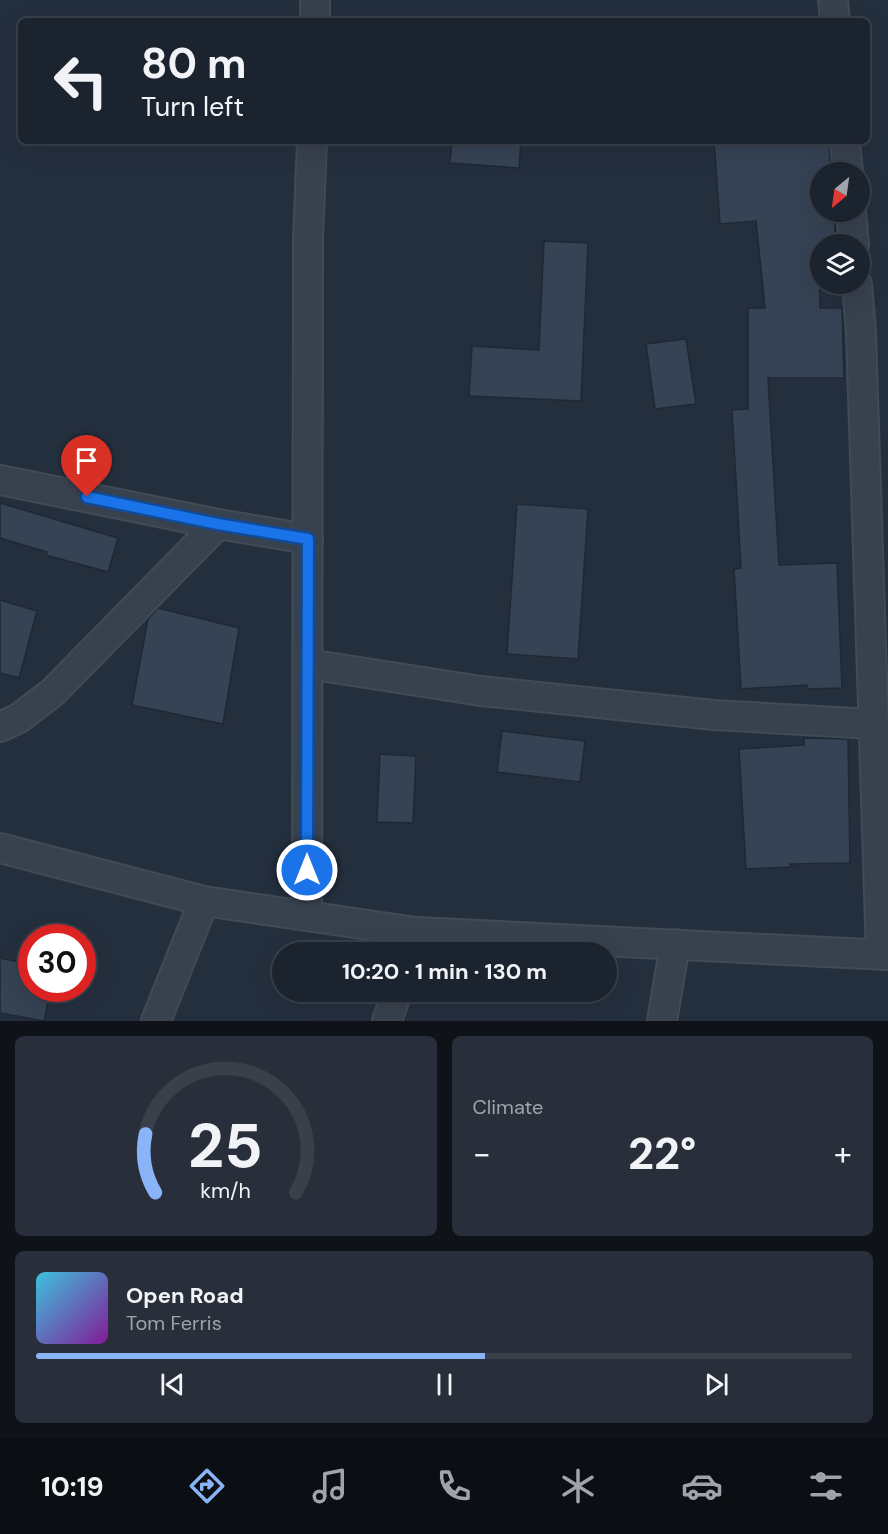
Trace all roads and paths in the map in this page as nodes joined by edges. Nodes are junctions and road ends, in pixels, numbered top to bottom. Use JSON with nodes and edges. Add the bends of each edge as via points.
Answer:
{"nodes":[{"id":1,"x":315,"y":0,"type":"edge"},
{"id":2,"x":833,"y":0,"type":"edge"},
{"id":3,"x":315,"y":18,"type":"edge"},
{"id":4,"x":835,"y":18,"type":"edge"},
{"id":5,"x":312,"y":144,"type":"edge"},
{"id":6,"x":845,"y":144,"type":"edge"},
{"id":7,"x":847,"y":162,"type":"edge"},
{"id":8,"x":858,"y":294,"type":"edge"},
{"id":9,"x":0,"y":480,"type":"edge"},
{"id":10,"x":218,"y":524,"type":"junction"},
{"id":11,"x":308,"y":539,"type":"junction"},
{"id":12,"x":308,"y":664,"type":"junction"},
{"id":13,"x":873,"y":724,"type":"junction"},
{"id":14,"x":0,"y":727,"type":"edge"},
{"id":15,"x":0,"y":848,"type":"edge"},
{"id":16,"x":204,"y":901,"type":"junction"},
{"id":17,"x":307,"y":915,"type":"junction"},
{"id":18,"x":412,"y":942,"type":"edge"},
{"id":19,"x":617,"y":944,"type":"edge"},
{"id":20,"x":675,"y":944,"type":"junction"},
{"id":21,"x":885,"y":955,"type":"edge"},
{"id":22,"x":394,"y":1002,"type":"edge"},
{"id":23,"x":156,"y":1021,"type":"edge"},
{"id":24,"x":387,"y":1021,"type":"edge"},
{"id":25,"x":662,"y":1021,"type":"edge"}],
"edges":[{"from":1,"to":3,"type":"street"},
{"from":2,"to":4,"type":"street"},
{"from":5,"to":11,"type":"street"},
{"from":6,"to":7,"type":"street"},
{"from":8,"to":13,"type":"street"},
{"from":9,"to":10,"type":"street"},
{"from":10,"to":11,"type":"street"},
{"from":10,"to":14,"type":"street","via":[[53,692]]},
{"from":11,"to":12,"type":"street"},
{"from":12,"to":13,"type":"street","via":[[481,691],[714,715]]},
{"from":12,"to":17,"type":"street"},
{"from":13,"to":21,"type":"street"},
{"from":15,"to":16,"type":"street"},
{"from":16,"to":17,"type":"street"},
{"from":16,"to":23,"type":"street"},
{"from":17,"to":18,"type":"street"},
{"from":19,"to":20,"type":"street"},
{"from":20,"to":21,"type":"street"},
{"from":20,"to":25,"type":"street"},
{"from":22,"to":24,"type":"street"}]}
